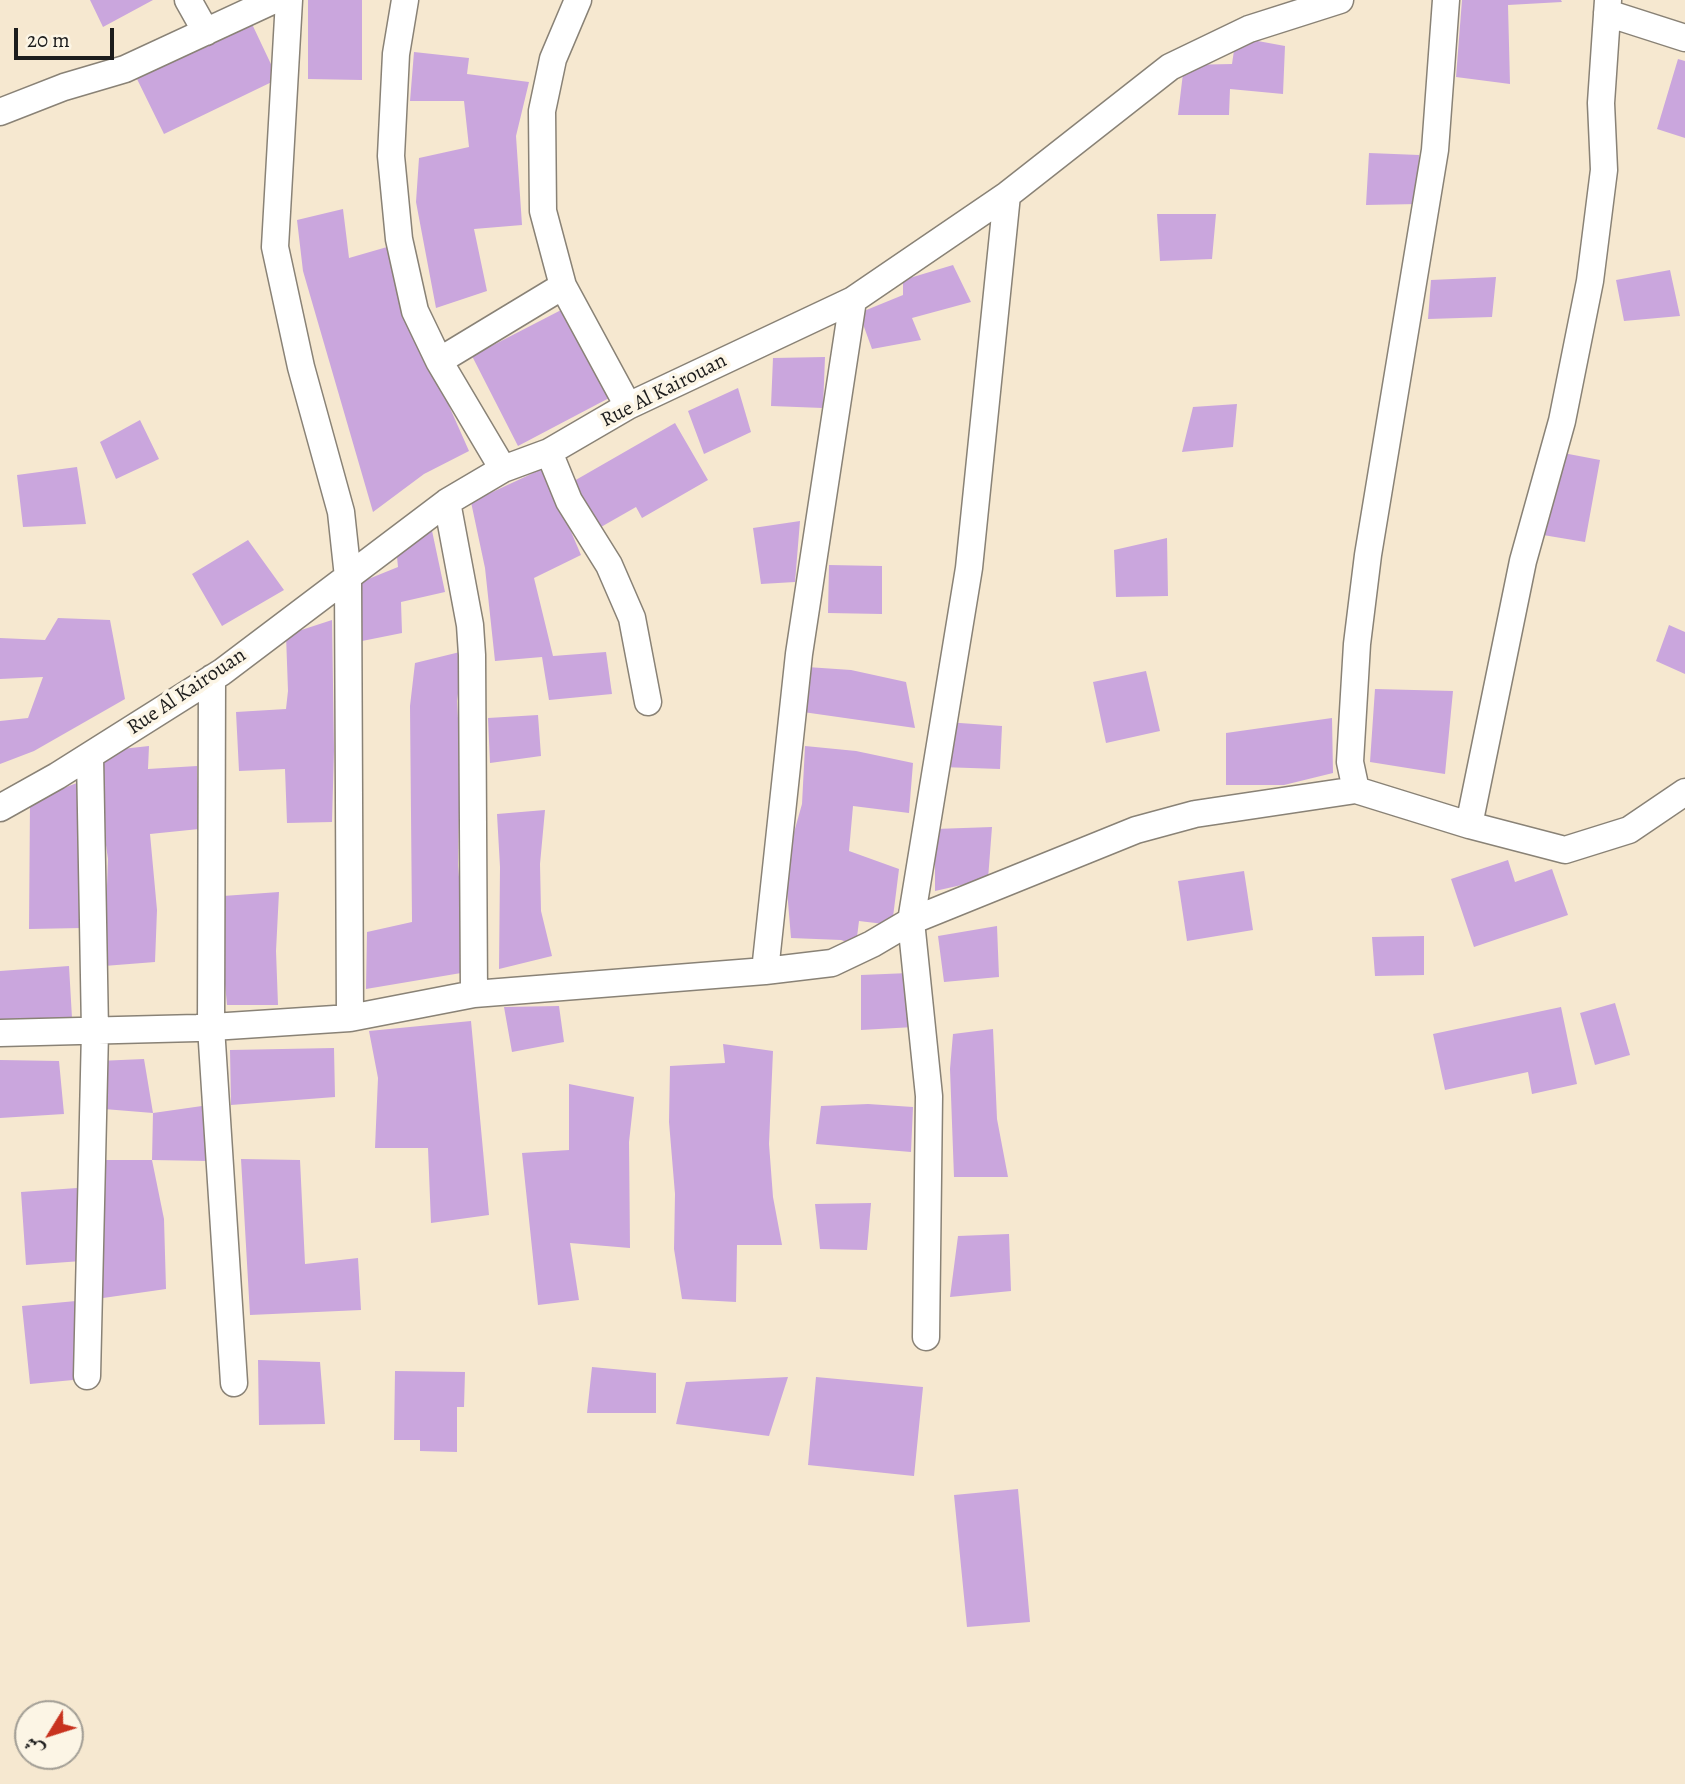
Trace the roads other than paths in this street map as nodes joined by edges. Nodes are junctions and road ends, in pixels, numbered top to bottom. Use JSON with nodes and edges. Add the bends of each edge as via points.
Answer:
{"nodes":[{"id":1,"x":188,"y":0,"type":"edge"},
{"id":2,"x":274,"y":0,"type":"edge"},
{"id":3,"x":289,"y":0,"type":"edge"},
{"id":4,"x":405,"y":0,"type":"edge"},
{"id":5,"x":578,"y":0,"type":"edge"},
{"id":6,"x":1340,"y":0,"type":"edge"},
{"id":7,"x":1446,"y":0,"type":"edge"},
{"id":8,"x":1607,"y":7,"type":"edge"},
{"id":9,"x":206,"y":32,"type":"junction"},
{"id":10,"x":1685,"y":38,"type":"edge"},
{"id":11,"x":0,"y":112,"type":"edge"},
{"id":12,"x":1006,"y":195,"type":"junction"},
{"id":13,"x":562,"y":286,"type":"junction"},
{"id":14,"x":853,"y":300,"type":"junction"},
{"id":15,"x":439,"y":361,"type":"junction"},
{"id":16,"x":628,"y":405,"type":"junction"},
{"id":17,"x":548,"y":452,"type":"junction"},
{"id":18,"x":503,"y":469,"type":"junction"},
{"id":19,"x":447,"y":502,"type":"junction"},
{"id":20,"x":348,"y":577,"type":"junction"},
{"id":21,"x":212,"y":678,"type":"junction"},
{"id":22,"x":648,"y":702,"type":"dead end"},
{"id":23,"x":90,"y":756,"type":"junction"},
{"id":24,"x":1356,"y":790,"type":"junction"},
{"id":25,"x":1685,"y":792,"type":"edge"},
{"id":26,"x":0,"y":808,"type":"edge"},
{"id":27,"x":1468,"y":825,"type":"junction"},
{"id":28,"x":911,"y":921,"type":"junction"},
{"id":29,"x":765,"y":971,"type":"junction"},
{"id":30,"x":474,"y":994,"type":"junction"},
{"id":31,"x":351,"y":1018,"type":"junction"},
{"id":32,"x":211,"y":1027,"type":"junction"},
{"id":33,"x":95,"y":1031,"type":"junction"},
{"id":34,"x":0,"y":1033,"type":"edge"},
{"id":35,"x":926,"y":1337,"type":"dead end"},
{"id":36,"x":87,"y":1376,"type":"dead end"},
{"id":37,"x":234,"y":1383,"type":"dead end"}],
"edges":[{"from":1,"to":9,"type":"street"},
{"from":2,"to":9,"type":"street"},
{"from":3,"to":20,"type":"street","via":[[275,247],[301,366],[341,512]]},
{"from":4,"to":15,"type":"street","via":[[396,54],[391,156],[399,239],[415,312]]},
{"from":5,"to":13,"type":"street","via":[[553,59],[542,111],[543,211]]},
{"from":6,"to":12,"type":"street","name":"Rue Al Kairouan","via":[[1249,29],[1170,67]]},
{"from":7,"to":24,"type":"street","via":[[1435,150],[1357,644],[1350,762]]},
{"from":8,"to":10,"type":"street"},
{"from":8,"to":27,"type":"street","via":[[1601,103],[1604,170],[1590,281],[1562,421],[1523,561]]},
{"from":9,"to":11,"type":"street","via":[[125,69]]},
{"from":12,"to":14,"type":"street","name":"Rue Al Kairouan"},
{"from":12,"to":28,"type":"street","via":[[968,568]]},
{"from":13,"to":15,"type":"street"},
{"from":13,"to":16,"type":"street"},
{"from":14,"to":16,"type":"street","name":"Rue Al Kairouan"},
{"from":14,"to":29,"type":"street","via":[[799,654]]},
{"from":15,"to":18,"type":"street"},
{"from":16,"to":17,"type":"street","name":"Rue Al Kairouan"},
{"from":17,"to":18,"type":"street","name":"Rue Al Kairouan"},
{"from":17,"to":22,"type":"street","via":[[569,502],[609,565],[632,618]]},
{"from":18,"to":19,"type":"street","name":"Rue Al Kairouan"},
{"from":19,"to":20,"type":"street","name":"Rue Al Kairouan"},
{"from":19,"to":30,"type":"street","via":[[472,655]]},
{"from":20,"to":21,"type":"street","name":"Rue Al Kairouan"},
{"from":20,"to":31,"type":"street"},
{"from":21,"to":23,"type":"street","name":"Rue Al Kairouan"},
{"from":21,"to":32,"type":"street"},
{"from":23,"to":26,"type":"street","name":"Rue Al Kairouan"},
{"from":23,"to":33,"type":"street"},
{"from":24,"to":27,"type":"street"},
{"from":24,"to":28,"type":"street","via":[[1195,814],[1136,830]]},
{"from":25,"to":27,"type":"street","via":[[1629,830],[1565,850]]},
{"from":28,"to":29,"type":"street","via":[[832,963]]},
{"from":28,"to":35,"type":"street","via":[[929,1096]]},
{"from":29,"to":30,"type":"street"},
{"from":30,"to":31,"type":"street"},
{"from":31,"to":32,"type":"street"},
{"from":32,"to":33,"type":"street"},
{"from":32,"to":37,"type":"street"},
{"from":33,"to":34,"type":"street"},
{"from":33,"to":36,"type":"street"}]}
